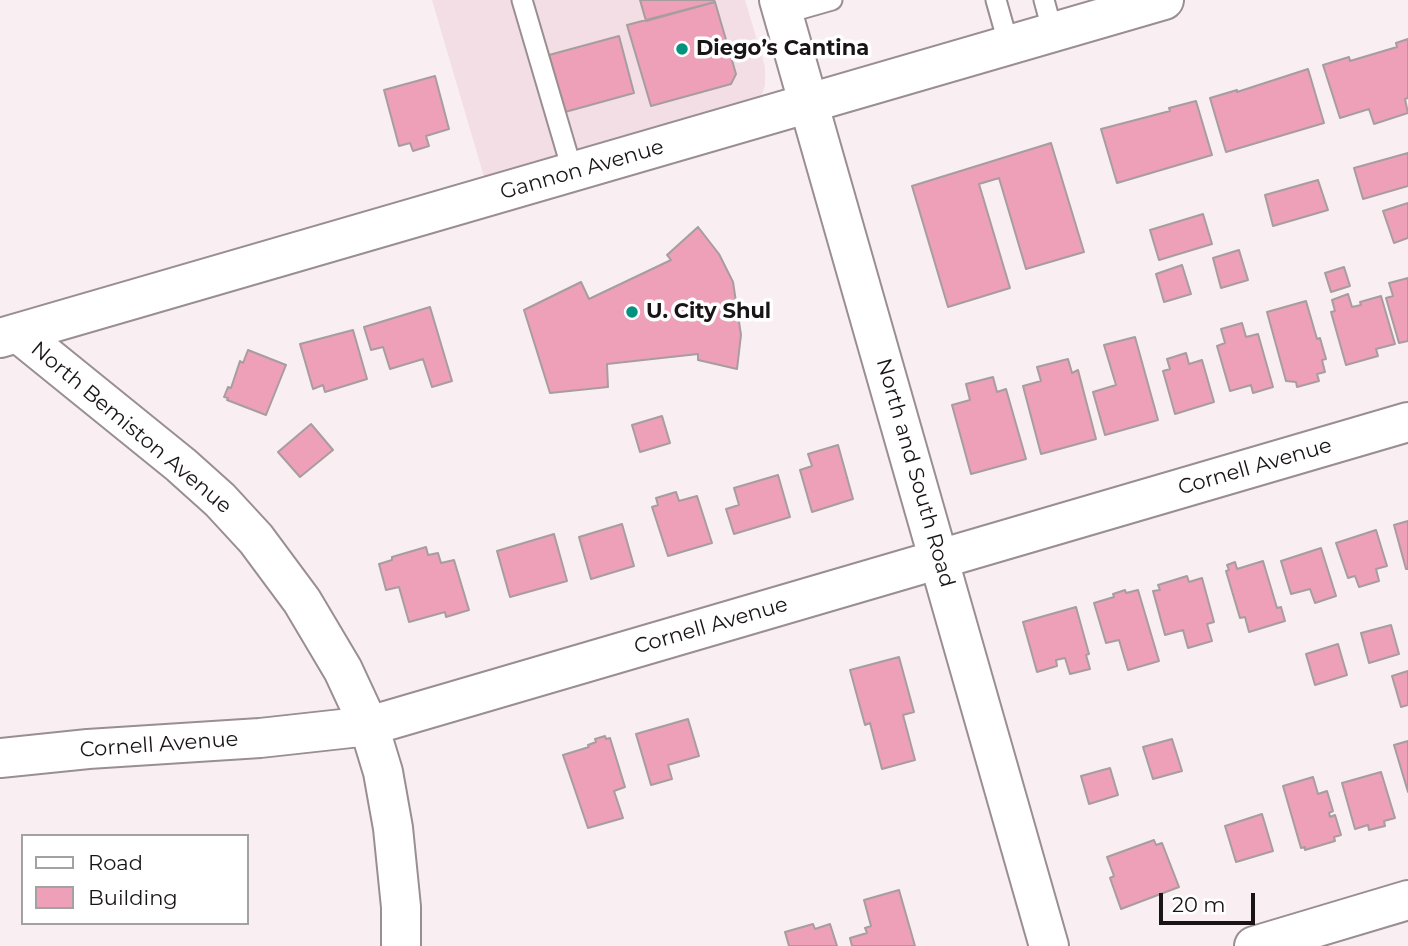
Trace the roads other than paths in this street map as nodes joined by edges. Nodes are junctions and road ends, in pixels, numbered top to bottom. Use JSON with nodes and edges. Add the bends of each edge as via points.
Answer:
{"nodes":[{"id":1,"x":522,"y":0,"type":"edge"},
{"id":2,"x":832,"y":0,"type":"edge"},
{"id":3,"x":996,"y":0,"type":"edge"},
{"id":4,"x":1164,"y":0,"type":"edge"},
{"id":5,"x":781,"y":7,"type":"edge"},
{"id":6,"x":1048,"y":16,"type":"edge"},
{"id":7,"x":1009,"y":46,"type":"junction"},
{"id":8,"x":808,"y":104,"type":"junction"},
{"id":9,"x":573,"y":173,"type":"junction"},
{"id":10,"x":9,"y":335,"type":"edge"},
{"id":11,"x":1408,"y":422,"type":"edge"},
{"id":12,"x":940,"y":559,"type":"junction"},
{"id":13,"x":369,"y":726,"type":"junction"},
{"id":14,"x":0,"y":758,"type":"edge"},
{"id":15,"x":1408,"y":900,"type":"edge"},
{"id":16,"x":401,"y":946,"type":"edge"},
{"id":17,"x":1049,"y":946,"type":"edge"},
{"id":18,"x":1254,"y":946,"type":"edge"}],
"edges":[{"from":1,"to":9,"type":"lane"},
{"from":2,"to":5,"type":"lane"},
{"from":3,"to":7,"type":"lane"},
{"from":4,"to":6,"type":"street","name":"Gannon Avenue"},
{"from":5,"to":8,"type":"street","name":"North and South Road"},
{"from":6,"to":7,"type":"street","name":"Gannon Avenue"},
{"from":7,"to":8,"type":"street","name":"Gannon Avenue"},
{"from":8,"to":9,"type":"street","name":"Gannon Avenue"},
{"from":8,"to":12,"type":"street","name":"North and South Road"},
{"from":9,"to":10,"type":"street","name":"Gannon Avenue"},
{"from":10,"to":13,"type":"street","name":"North Bemiston Avenue","via":[[181,465],[256,539],[309,612]]},
{"from":11,"to":12,"type":"street","name":"Cornell Avenue"},
{"from":12,"to":13,"type":"street","name":"Cornell Avenue"},
{"from":12,"to":17,"type":"street","name":"North and South Road"},
{"from":13,"to":14,"type":"street","name":"Cornell Avenue"},
{"from":13,"to":16,"type":"street","name":"North Bemiston Avenue","via":[[393,828]]},
{"from":15,"to":18,"type":"street"}]}
